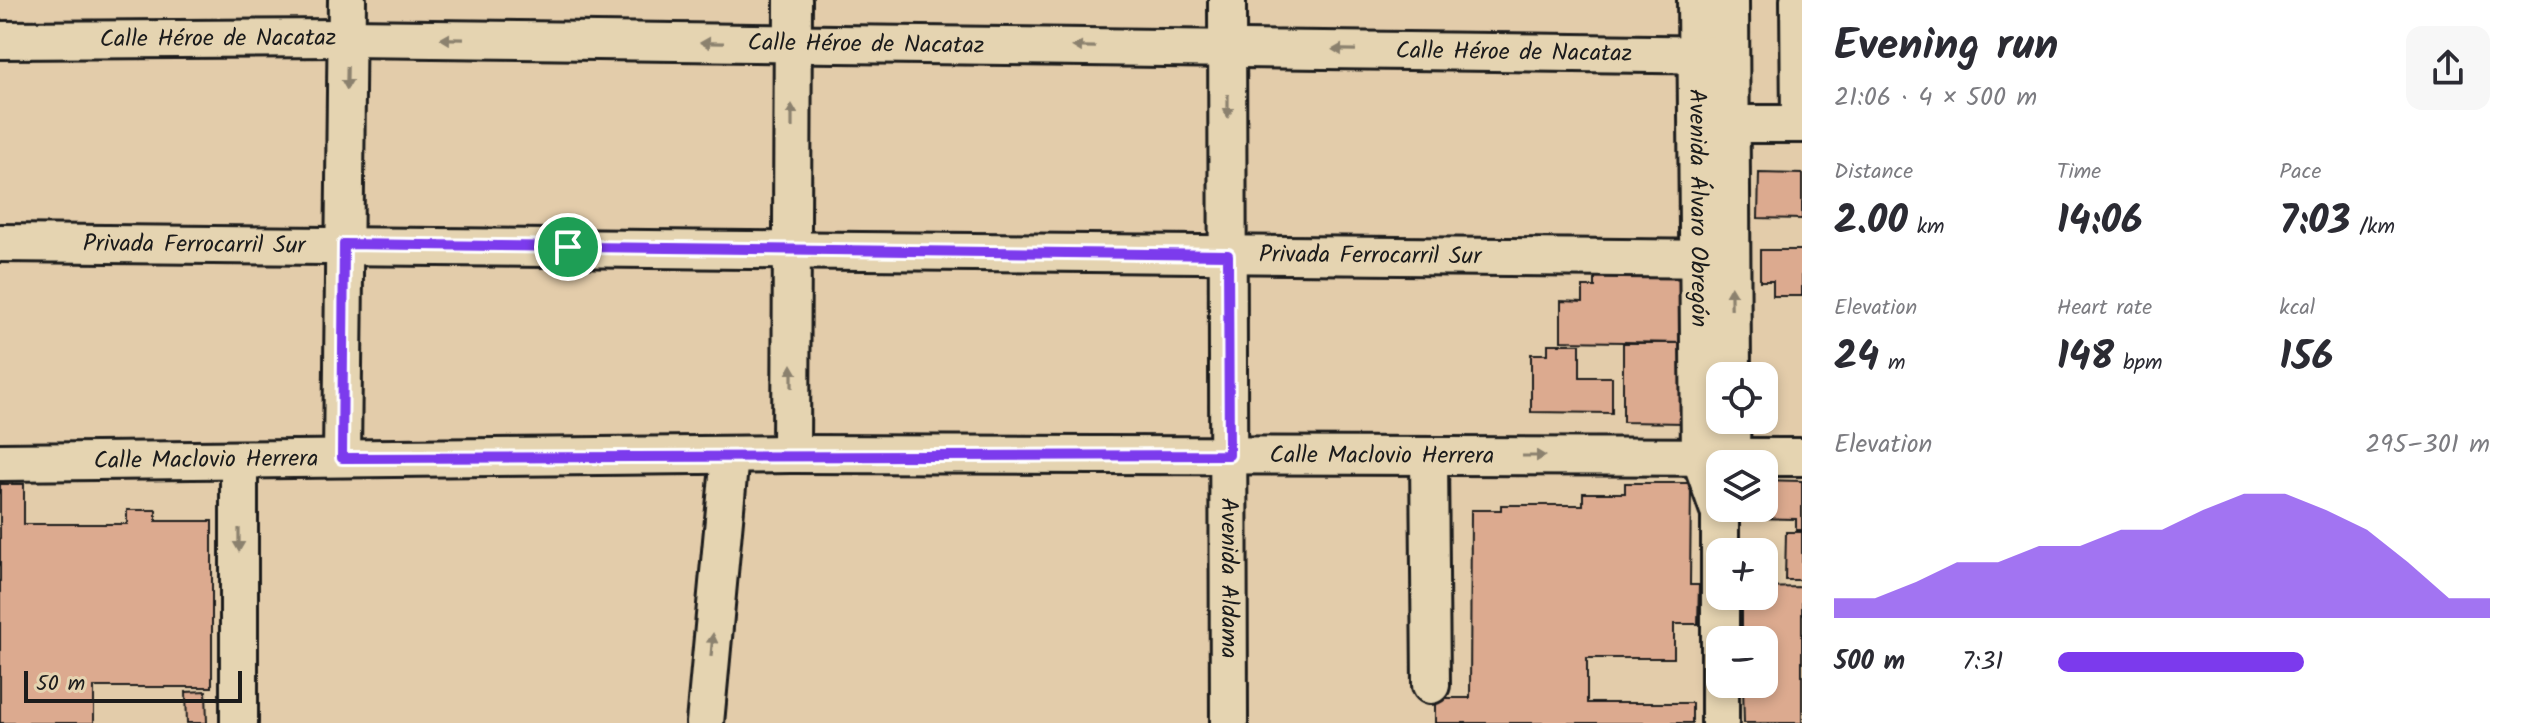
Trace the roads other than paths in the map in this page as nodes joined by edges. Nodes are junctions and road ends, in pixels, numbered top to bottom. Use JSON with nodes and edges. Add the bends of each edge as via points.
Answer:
{"nodes":[{"id":1,"x":347,"y":0,"type":"edge"},
{"id":2,"x":793,"y":0,"type":"edge"},
{"id":3,"x":1227,"y":0,"type":"edge"},
{"id":4,"x":1696,"y":0,"type":"edge"},
{"id":5,"x":1730,"y":0,"type":"edge"},
{"id":6,"x":1799,"y":0,"type":"edge"},
{"id":7,"x":347,"y":38,"type":"junction"},
{"id":8,"x":0,"y":40,"type":"edge"},
{"id":9,"x":792,"y":45,"type":"junction"},
{"id":10,"x":1227,"y":48,"type":"junction"},
{"id":11,"x":1713,"y":55,"type":"junction"},
{"id":12,"x":1714,"y":124,"type":"junction"},
{"id":13,"x":1801,"y":124,"type":"edge"},
{"id":14,"x":0,"y":243,"type":"edge"},
{"id":15,"x":344,"y":244,"type":"junction"},
{"id":16,"x":793,"y":250,"type":"junction"},
{"id":17,"x":1228,"y":255,"type":"junction"},
{"id":18,"x":1714,"y":259,"type":"junction"},
{"id":19,"x":1730,"y":362,"type":"edge"},
{"id":20,"x":1721,"y":450,"type":"edge"},
{"id":21,"x":791,"y":454,"type":"junction"},
{"id":22,"x":730,"y":455,"type":"junction"},
{"id":23,"x":1229,"y":455,"type":"junction"},
{"id":24,"x":1429,"y":456,"type":"junction"},
{"id":25,"x":1802,"y":457,"type":"edge"},
{"id":26,"x":342,"y":458,"type":"junction"},
{"id":27,"x":1778,"y":458,"type":"edge"},
{"id":28,"x":1706,"y":459,"type":"edge"},
{"id":29,"x":0,"y":462,"type":"edge"},
{"id":30,"x":239,"y":462,"type":"junction"},
{"id":31,"x":1719,"y":522,"type":"edge"},
{"id":32,"x":1431,"y":685,"type":"dead end"},
{"id":33,"x":239,"y":723,"type":"edge"},
{"id":34,"x":705,"y":723,"type":"edge"},
{"id":35,"x":1229,"y":723,"type":"edge"},
{"id":36,"x":1720,"y":723,"type":"edge"}],
"edges":[{"from":1,"to":7,"type":"street"},
{"from":2,"to":9,"type":"street"},
{"from":3,"to":10,"type":"street","name":"Avenida Aldama"},
{"from":4,"to":11,"type":"street","name":"Avenida Álvaro Obregón"},
{"from":5,"to":11,"type":"street","name":"Avenida Álvaro Obregón"},
{"from":6,"to":13,"type":"street"},
{"from":7,"to":8,"type":"street","name":"Calle Héroe de Nacataz"},
{"from":9,"to":7,"type":"street","name":"Calle Héroe de Nacataz","one_way":true},
{"from":7,"to":15,"type":"street","one_way":true},
{"from":10,"to":9,"type":"street","name":"Calle Héroe de Nacataz","one_way":true},
{"from":16,"to":9,"type":"street","one_way":true},
{"from":11,"to":10,"type":"street","name":"Calle Héroe de Nacataz","one_way":true},
{"from":10,"to":17,"type":"street","name":"Avenida Aldama","one_way":true},
{"from":11,"to":12,"type":"street","name":"Avenida Álvaro Obregón"},
{"from":12,"to":13,"type":"street"},
{"from":12,"to":18,"type":"street","name":"Avenida Álvaro Obregón"},
{"from":14,"to":15,"type":"street","name":"Privada Ferrocarril Sur"},
{"from":15,"to":16,"type":"street","name":"Privada Ferrocarril Sur"},
{"from":15,"to":26,"type":"street"},
{"from":16,"to":17,"type":"street","name":"Privada Ferrocarril Sur"},
{"from":21,"to":16,"type":"street","one_way":true},
{"from":17,"to":18,"type":"street","name":"Privada Ferrocarril Sur"},
{"from":17,"to":23,"type":"street","name":"Avenida Aldama"},
{"from":19,"to":18,"type":"street","name":"Avenida Álvaro Obregón","one_way":true},
{"from":18,"to":20,"type":"street","name":"Avenida Álvaro Obregón"},
{"from":21,"to":22,"type":"street","name":"Calle Maclovio Herrera"},
{"from":21,"to":23,"type":"street","name":"Calle Maclovio Herrera"},
{"from":22,"to":26,"type":"street","name":"Calle Maclovio Herrera"},
{"from":34,"to":22,"type":"street","one_way":true},
{"from":23,"to":24,"type":"street","name":"Calle Maclovio Herrera"},
{"from":23,"to":35,"type":"street","name":"Avenida Aldama"},
{"from":24,"to":28,"type":"street","name":"Calle Maclovio Herrera","one_way":true},
{"from":24,"to":32,"type":"street"},
{"from":25,"to":27,"type":"street","name":"Calle Maclovio Herrera"},
{"from":26,"to":30,"type":"street","name":"Calle Maclovio Herrera"},
{"from":29,"to":30,"type":"street","name":"Calle Maclovio Herrera"},
{"from":30,"to":33,"type":"street","one_way":true},
{"from":31,"to":36,"type":"street","name":"Avenida Álvaro Obregón"}]}
